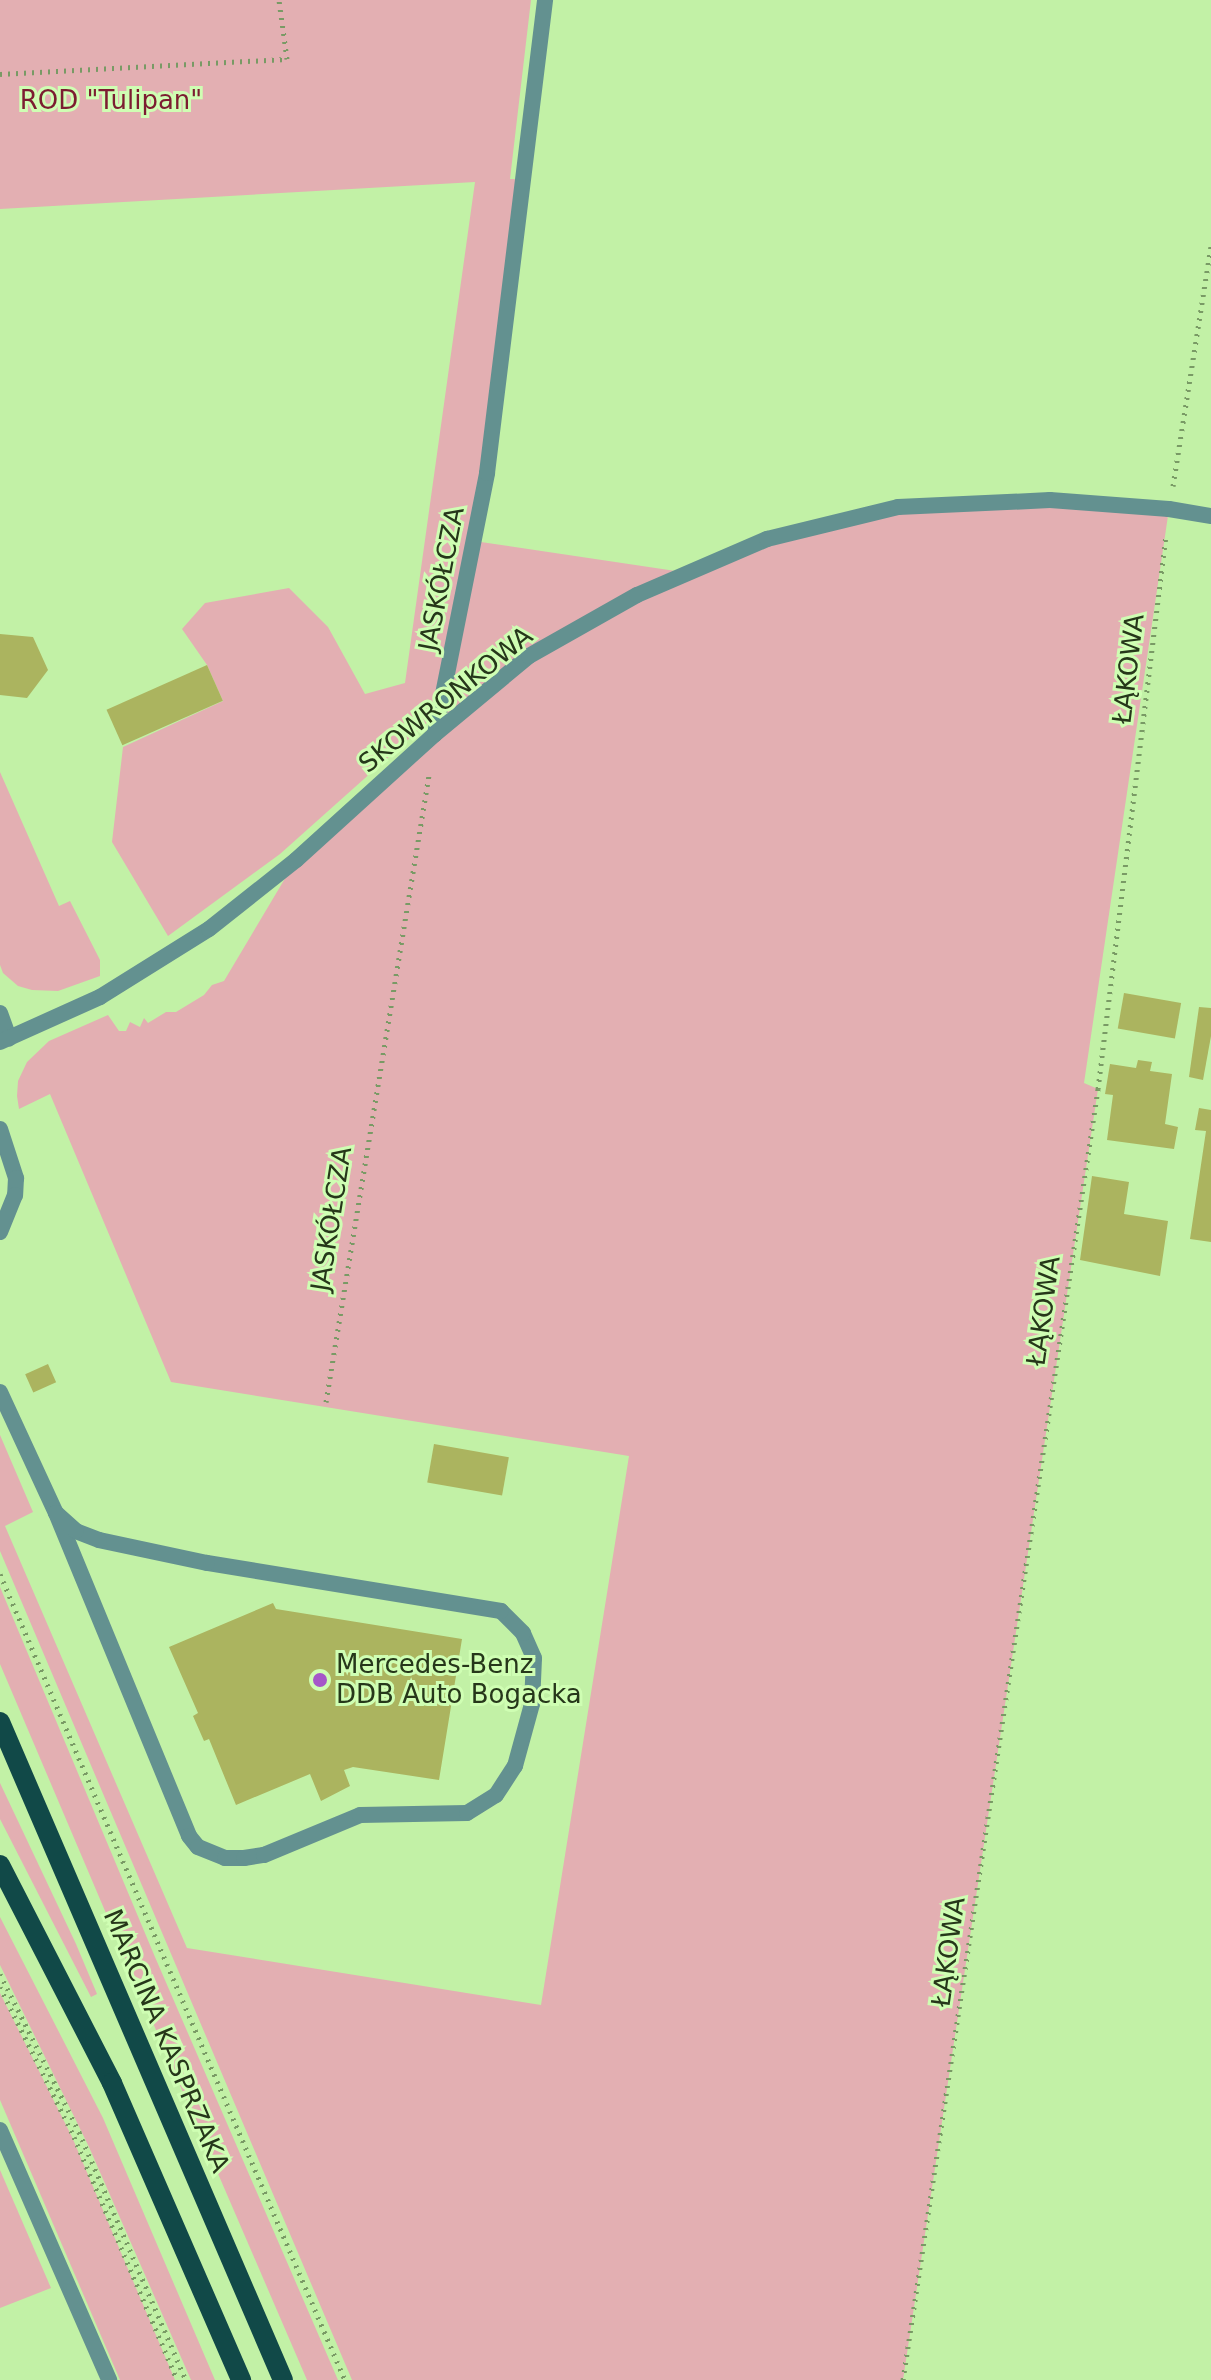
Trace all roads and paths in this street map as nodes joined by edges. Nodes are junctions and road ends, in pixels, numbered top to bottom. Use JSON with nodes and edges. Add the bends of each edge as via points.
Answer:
{"nodes":[{"id":1,"x":279,"y":0,"type":"edge"},
{"id":2,"x":545,"y":0,"type":"edge"},
{"id":3,"x":0,"y":74,"type":"edge"},
{"id":4,"x":1211,"y":246,"type":"edge"},
{"id":5,"x":1169,"y":509,"type":"junction"},
{"id":6,"x":1211,"y":516,"type":"edge"},
{"id":7,"x":435,"y":734,"type":"junction"},
{"id":8,"x":0,"y":1013,"type":"edge"},
{"id":9,"x":4,"y":1040,"type":"edge"},
{"id":10,"x":0,"y":1129,"type":"edge"},
{"id":11,"x":0,"y":1232,"type":"edge"},
{"id":12,"x":0,"y":1392,"type":"edge"},
{"id":13,"x":326,"y":1402,"type":"dead end"},
{"id":14,"x":56,"y":1513,"type":"junction"},
{"id":15,"x":0,"y":1574,"type":"edge"},
{"id":16,"x":0,"y":1722,"type":"edge"},
{"id":17,"x":0,"y":1865,"type":"edge"},
{"id":18,"x":0,"y":1974,"type":"edge"},
{"id":19,"x":0,"y":1987,"type":"edge"},
{"id":20,"x":0,"y":2130,"type":"edge"},
{"id":21,"x":109,"y":2380,"type":"edge"},
{"id":22,"x":177,"y":2380,"type":"edge"},
{"id":23,"x":186,"y":2380,"type":"edge"},
{"id":24,"x":241,"y":2380,"type":"edge"},
{"id":25,"x":283,"y":2380,"type":"edge"},
{"id":26,"x":345,"y":2380,"type":"edge"},
{"id":27,"x":903,"y":2380,"type":"edge"}],
"edges":[{"from":1,"to":3,"type":"path","via":[[287,59]]},
{"from":2,"to":7,"type":"street","name":"JASKÓŁCZA","via":[[487,473]]},
{"from":4,"to":5,"type":"path","name":"ŁĄKOWA"},
{"from":5,"to":6,"type":"street","name":"SKOWRONKOWA"},
{"from":5,"to":7,"type":"street","name":"SKOWRONKOWA","via":[[1050,500],[898,507],[767,539],[637,595],[529,656]]},
{"from":5,"to":27,"type":"path","name":"ŁĄKOWA","via":[[1098,1089]]},
{"from":7,"to":9,"type":"street","name":"SKOWRONKOWA","via":[[296,860],[209,929],[100,997]]},
{"from":7,"to":13,"type":"path","name":"JASKÓŁCZA"},
{"from":8,"to":9,"type":"street"},
{"from":10,"to":11,"type":"street","via":[[16,1178]]},
{"from":12,"to":14,"type":"street"},
{"from":14,"to":14,"type":"street","via":[[189,1836],[206,1852],[225,1858],[264,1855],[360,1815],[467,1813],[496,1795],[515,1766],[532,1704],[534,1658],[523,1633],[501,1611],[114,1543],[76,1531]]},
{"from":15,"to":26,"type":"path"},
{"from":16,"to":25,"type":"main road","name":"MARCINA KASPRZAKA"},
{"from":17,"to":24,"type":"main road","via":[[112,2083]]},
{"from":18,"to":23,"type":"path","via":[[79,2132]]},
{"from":19,"to":22,"type":"path","via":[[74,2137]]},
{"from":20,"to":21,"type":"street"}]}
